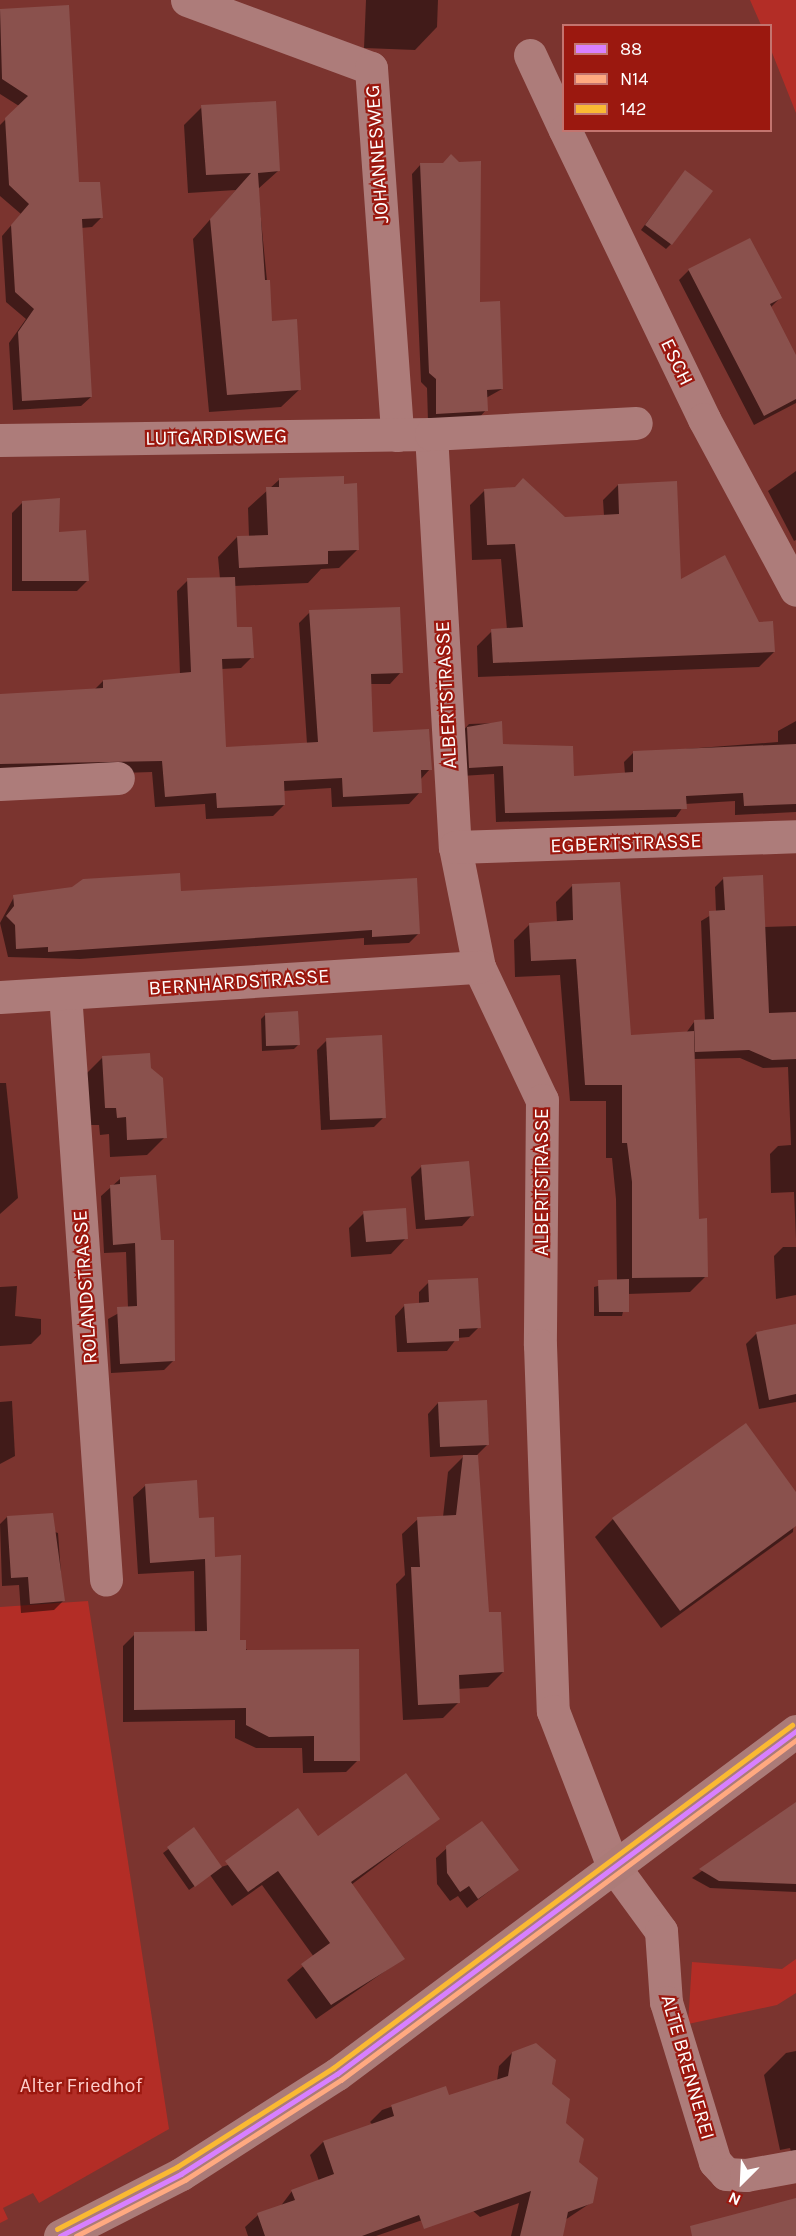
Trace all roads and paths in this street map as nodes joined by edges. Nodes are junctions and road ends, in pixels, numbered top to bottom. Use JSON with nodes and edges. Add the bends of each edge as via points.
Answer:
{"nodes":[{"id":1,"x":187,"y":0,"type":"edge"},
{"id":2,"x":530,"y":55,"type":"dead end"},
{"id":3,"x":562,"y":125,"type":"edge"},
{"id":4,"x":565,"y":132,"type":"edge"},
{"id":5,"x":636,"y":423,"type":"dead end"},
{"id":6,"x":431,"y":434,"type":"junction"},
{"id":7,"x":397,"y":435,"type":"junction"},
{"id":8,"x":0,"y":440,"type":"edge"},
{"id":9,"x":796,"y":590,"type":"edge"},
{"id":10,"x":118,"y":778,"type":"dead end"},
{"id":11,"x":0,"y":784,"type":"edge"},
{"id":12,"x":796,"y":836,"type":"edge"},
{"id":13,"x":455,"y":847,"type":"junction"},
{"id":14,"x":479,"y":967,"type":"junction"},
{"id":15,"x":65,"y":993,"type":"junction"},
{"id":16,"x":0,"y":998,"type":"edge"},
{"id":17,"x":106,"y":1580,"type":"dead end"},
{"id":18,"x":796,"y":1731,"type":"edge"},
{"id":19,"x":612,"y":1864,"type":"junction"},
{"id":20,"x":796,"y":2166,"type":"edge"},
{"id":21,"x":60,"y":2236,"type":"edge"}],
"edges":[{"from":1,"to":7,"type":"street","name":"JOHANNESWEG","via":[[371,68]]},
{"from":2,"to":3,"type":"street","name":"ESCH"},
{"from":4,"to":9,"type":"street","name":"ESCH","via":[[704,419]]},
{"from":5,"to":6,"type":"street","name":"LUTGARDISWEG"},
{"from":6,"to":7,"type":"street","name":"LUTGARDISWEG"},
{"from":6,"to":13,"type":"street","name":"ALBERTSTRASSE"},
{"from":7,"to":8,"type":"street","name":"LUTGARDISWEG"},
{"from":10,"to":11,"type":"street"},
{"from":12,"to":13,"type":"street","name":"EGBERTSTRASSE"},
{"from":13,"to":14,"type":"street","name":"ALBERTSTRASSE"},
{"from":14,"to":15,"type":"street","name":"BERNHARDSTRASSE"},
{"from":14,"to":19,"type":"street","name":"ALBERTSTRASSE","via":[[542,1100],[540,1345],[553,1711]]},
{"from":15,"to":16,"type":"street","name":"BERNHARDSTRASSE"},
{"from":15,"to":17,"type":"street","name":"ROLANDSTRASSE"},
{"from":18,"to":19,"type":"main road"},
{"from":19,"to":20,"type":"street","name":"ALTE BRENNEREI","via":[[661,1931],[666,2002],[715,2162],[726,2174],[746,2175]]},
{"from":19,"to":21,"type":"main road","via":[[336,2074],[181,2174]]}]}
